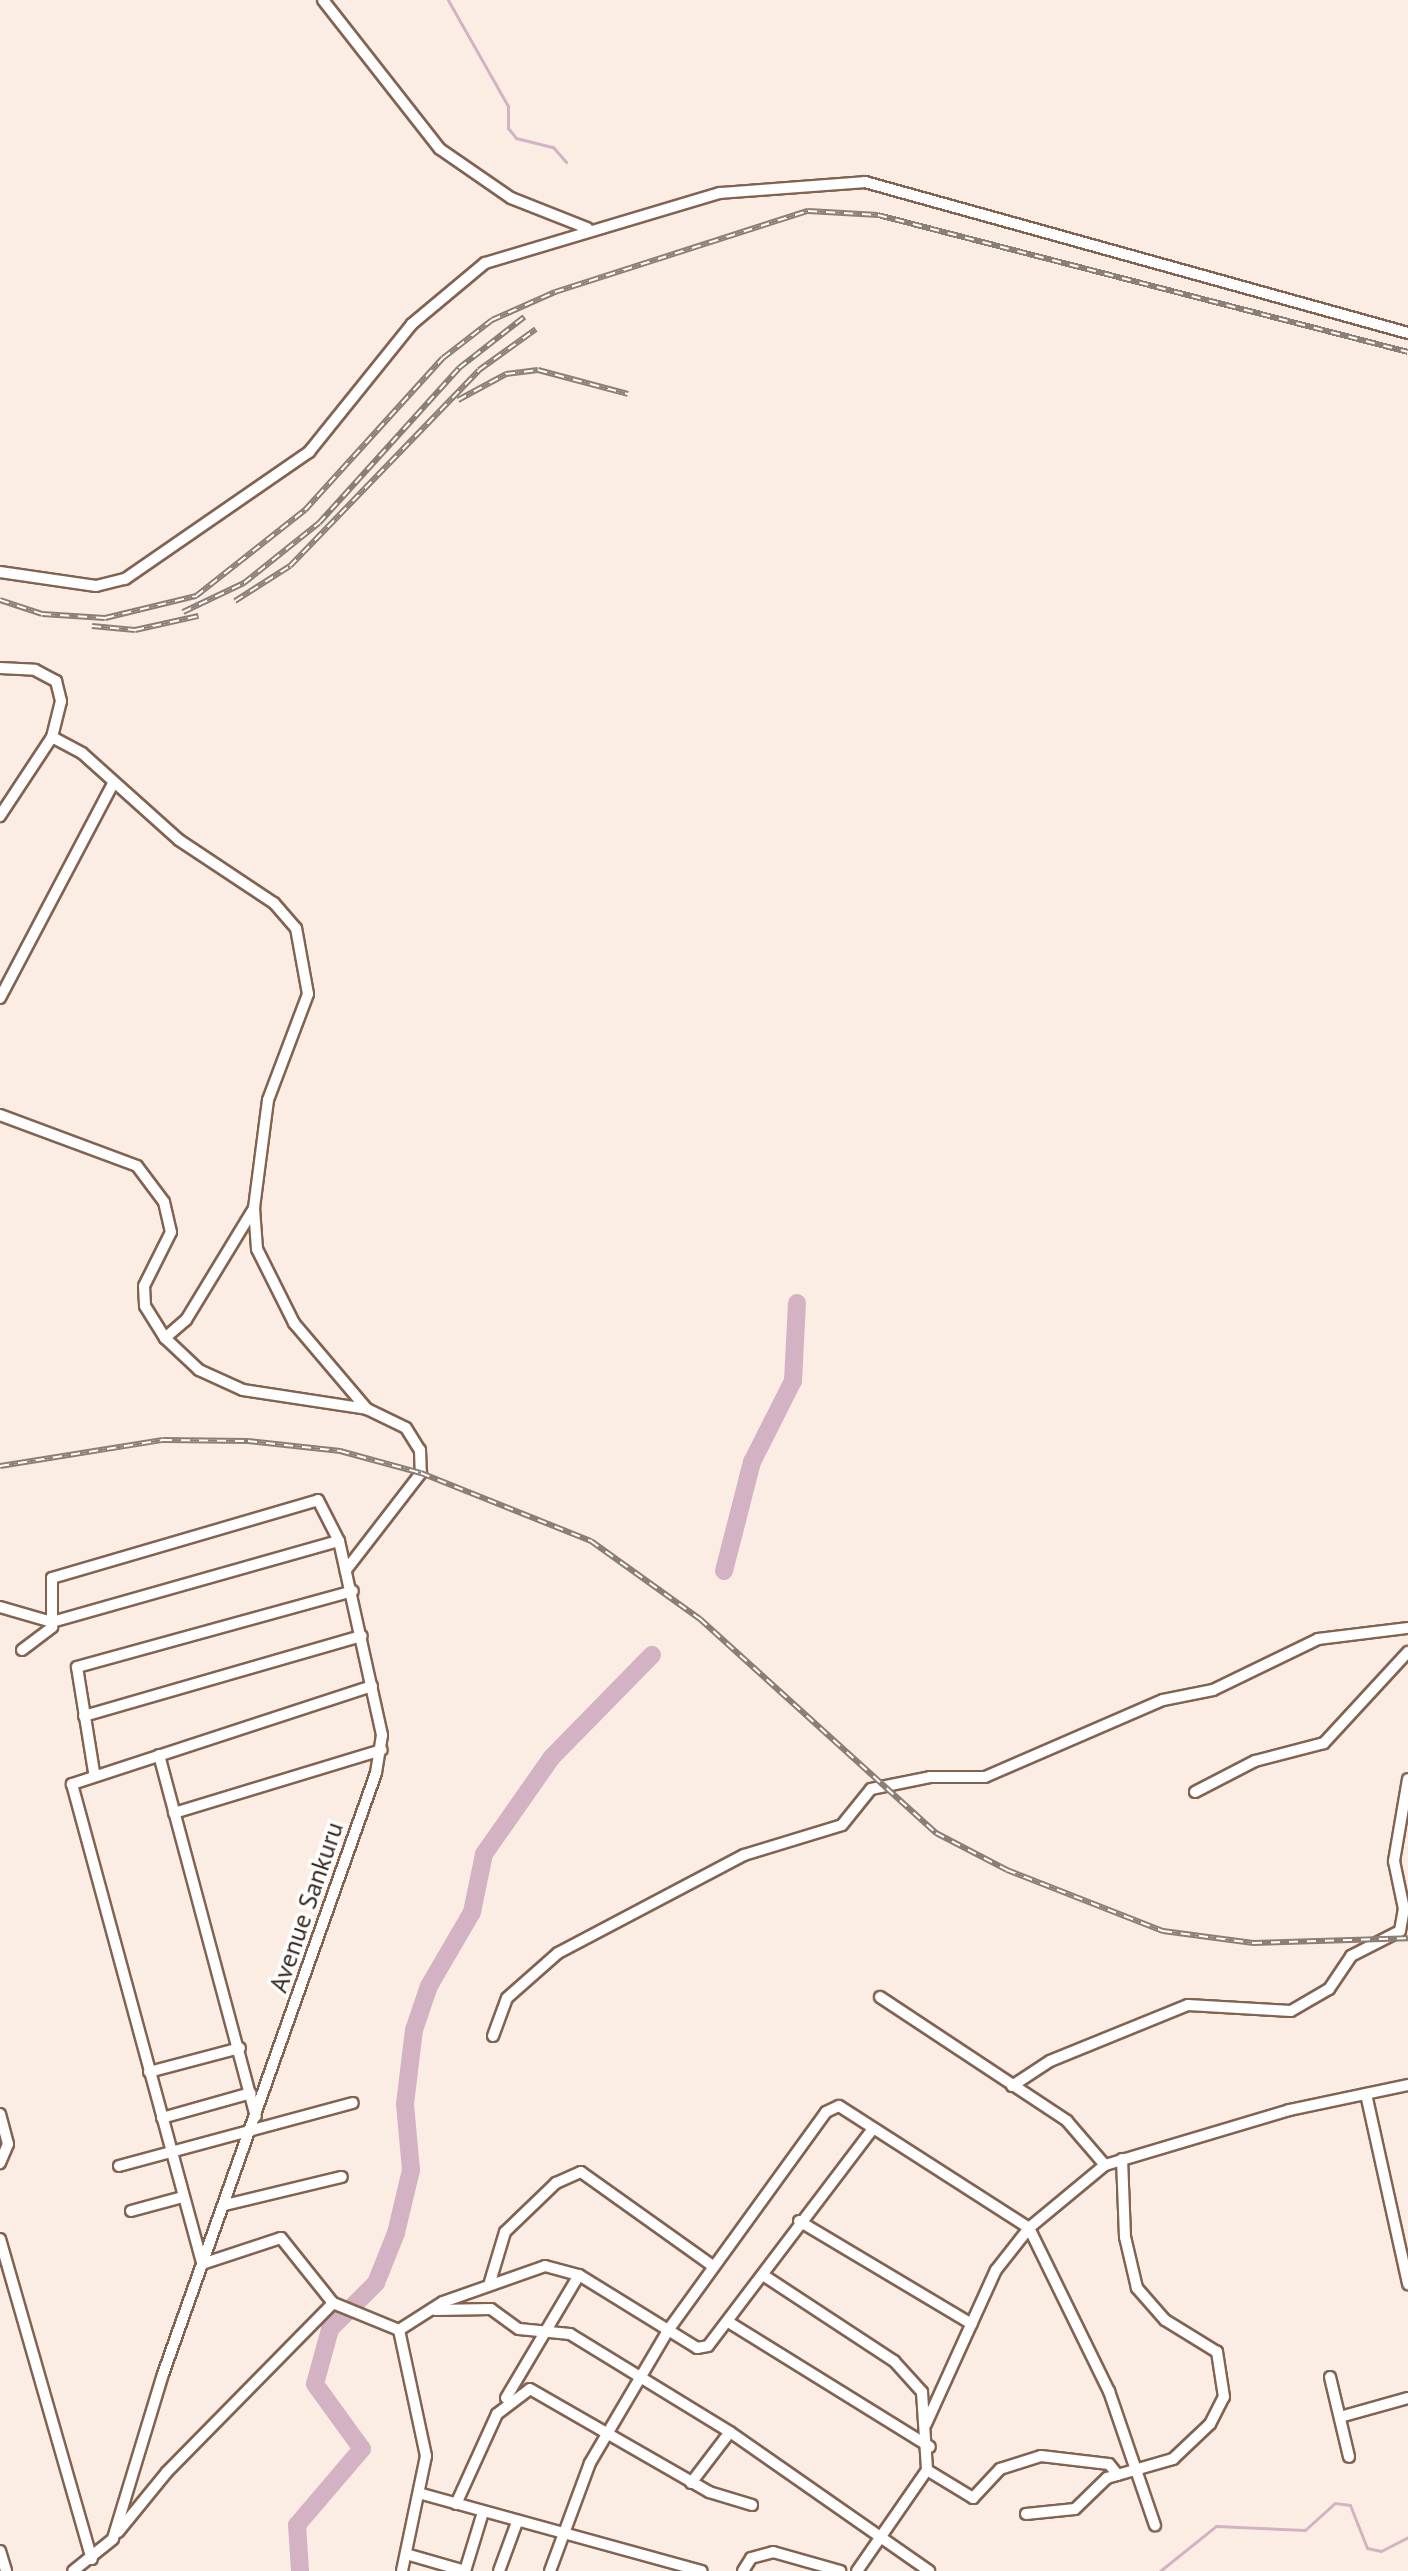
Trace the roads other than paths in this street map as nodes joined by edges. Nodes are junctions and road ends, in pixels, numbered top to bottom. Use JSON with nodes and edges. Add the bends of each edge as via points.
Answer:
{"nodes":[{"id":1,"x":323,"y":0,"type":"edge"},
{"id":2,"x":587,"y":228,"type":"junction"},
{"id":3,"x":1408,"y":333,"type":"edge"},
{"id":4,"x":0,"y":572,"type":"edge"},
{"id":5,"x":0,"y":668,"type":"edge"},
{"id":6,"x":52,"y":737,"type":"junction"},
{"id":7,"x":113,"y":784,"type":"junction"},
{"id":8,"x":0,"y":816,"type":"edge"},
{"id":9,"x":0,"y":998,"type":"edge"},
{"id":10,"x":0,"y":1115,"type":"edge"},
{"id":11,"x":254,"y":1208,"type":"junction"},
{"id":12,"x":165,"y":1338,"type":"junction"},
{"id":13,"x":367,"y":1409,"type":"junction"},
{"id":14,"x":339,"y":1541,"type":"junction"},
{"id":15,"x":346,"y":1570,"type":"junction"},
{"id":16,"x":353,"y":1591,"type":"junction"},
{"id":17,"x":0,"y":1607,"type":"edge"},
{"id":18,"x":52,"y":1622,"type":"junction"},
{"id":19,"x":1408,"y":1628,"type":"edge"},
{"id":20,"x":362,"y":1636,"type":"junction"},
{"id":21,"x":22,"y":1650,"type":"dead end"},
{"id":22,"x":1408,"y":1652,"type":"edge"},
{"id":23,"x":372,"y":1686,"type":"junction"},
{"id":24,"x":84,"y":1716,"type":"junction"},
{"id":25,"x":382,"y":1750,"type":"junction"},
{"id":26,"x":159,"y":1755,"type":"junction"},
{"id":27,"x":94,"y":1772,"type":"junction"},
{"id":28,"x":1408,"y":1779,"type":"edge"},
{"id":29,"x":1195,"y":1792,"type":"dead end"},
{"id":30,"x":174,"y":1813,"type":"junction"},
{"id":31,"x":880,"y":1997,"type":"dead end"},
{"id":32,"x":493,"y":2036,"type":"dead end"},
{"id":33,"x":240,"y":2048,"type":"junction"},
{"id":34,"x":149,"y":2072,"type":"junction"},
{"id":35,"x":1408,"y":2085,"type":"edge"},
{"id":36,"x":1012,"y":2086,"type":"junction"},
{"id":37,"x":251,"y":2093,"type":"junction"},
{"id":38,"x":1366,"y":2094,"type":"junction"},
{"id":39,"x":353,"y":2103,"type":"dead end"},
{"id":40,"x":0,"y":2114,"type":"edge"},
{"id":41,"x":256,"y":2116,"type":"junction"},
{"id":42,"x":162,"y":2118,"type":"junction"},
{"id":43,"x":873,"y":2129,"type":"junction"},
{"id":44,"x":251,"y":2133,"type":"junction"},
{"id":45,"x":173,"y":2154,"type":"junction"},
{"id":46,"x":1122,"y":2159,"type":"junction"},
{"id":47,"x":0,"y":2163,"type":"edge"},
{"id":48,"x":1105,"y":2165,"type":"junction"},
{"id":49,"x":119,"y":2166,"type":"dead end"},
{"id":50,"x":342,"y":2177,"type":"dead end"},
{"id":51,"x":183,"y":2197,"type":"junction"},
{"id":52,"x":225,"y":2205,"type":"junction"},
{"id":53,"x":131,"y":2211,"type":"dead end"},
{"id":54,"x":799,"y":2221,"type":"junction"},
{"id":55,"x":1029,"y":2228,"type":"junction"},
{"id":56,"x":0,"y":2239,"type":"edge"},
{"id":57,"x":1405,"y":2260,"type":"edge"},
{"id":58,"x":202,"y":2264,"type":"junction"},
{"id":59,"x":714,"y":2267,"type":"junction"},
{"id":60,"x":579,"y":2275,"type":"junction"},
{"id":61,"x":763,"y":2275,"type":"junction"},
{"id":62,"x":490,"y":2282,"type":"junction"},
{"id":63,"x":1408,"y":2284,"type":"edge"},
{"id":64,"x":333,"y":2303,"type":"junction"},
{"id":65,"x":413,"y":2318,"type":"junction"},
{"id":66,"x":730,"y":2323,"type":"junction"},
{"id":67,"x":972,"y":2324,"type":"junction"},
{"id":68,"x":548,"y":2328,"type":"junction"},
{"id":69,"x":669,"y":2329,"type":"junction"},
{"id":70,"x":399,"y":2330,"type":"junction"},
{"id":71,"x":1330,"y":2377,"type":"dead end"},
{"id":72,"x":644,"y":2378,"type":"junction"},
{"id":73,"x":1408,"y":2398,"type":"edge"},
{"id":74,"x":497,"y":2414,"type":"junction"},
{"id":75,"x":1340,"y":2417,"type":"junction"},
{"id":76,"x":926,"y":2424,"type":"junction"},
{"id":77,"x":610,"y":2430,"type":"junction"},
{"id":78,"x":730,"y":2432,"type":"junction"},
{"id":79,"x":930,"y":2447,"type":"junction"},
{"id":80,"x":1349,"y":2457,"type":"dead end"},
{"id":81,"x":927,"y":2470,"type":"junction"},
{"id":82,"x":1141,"y":2471,"type":"junction"},
{"id":83,"x":1118,"y":2475,"type":"junction"},
{"id":84,"x":691,"y":2483,"type":"junction"},
{"id":85,"x":422,"y":2494,"type":"junction"},
{"id":86,"x":456,"y":2504,"type":"junction"},
{"id":87,"x":752,"y":2505,"type":"dead end"},
{"id":88,"x":483,"y":2512,"type":"junction"},
{"id":89,"x":1026,"y":2514,"type":"dead end"},
{"id":90,"x":517,"y":2522,"type":"junction"},
{"id":91,"x":1155,"y":2525,"type":"dead end"},
{"id":92,"x":563,"y":2536,"type":"junction"},
{"id":93,"x":113,"y":2539,"type":"junction"},
{"id":94,"x":881,"y":2539,"type":"junction"},
{"id":95,"x":406,"y":2554,"type":"junction"},
{"id":96,"x":1,"y":2557,"type":"edge"},
{"id":97,"x":92,"y":2559,"type":"junction"},
{"id":98,"x":6,"y":2571,"type":"edge"},
{"id":99,"x":73,"y":2571,"type":"edge"},
{"id":100,"x":402,"y":2571,"type":"edge"},
{"id":101,"x":465,"y":2571,"type":"edge"},
{"id":102,"x":499,"y":2571,"type":"edge"},
{"id":103,"x":550,"y":2571,"type":"edge"},
{"id":104,"x":702,"y":2571,"type":"edge"},
{"id":105,"x":743,"y":2571,"type":"edge"},
{"id":106,"x":840,"y":2571,"type":"edge"},
{"id":107,"x":857,"y":2571,"type":"edge"},
{"id":108,"x":929,"y":2571,"type":"edge"}],
"edges":[{"from":1,"to":2,"type":"street","via":[[440,149],[511,198]]},
{"from":2,"to":3,"type":"street","via":[[720,193],[865,182]]},
{"from":2,"to":4,"type":"street","via":[[485,263],[456,283],[412,324],[309,452],[143,568],[96,586]]},
{"from":5,"to":6,"type":"street","via":[[35,670],[56,681],[61,701]]},
{"from":6,"to":7,"type":"street","via":[[82,753]]},
{"from":6,"to":8,"type":"street"},
{"from":7,"to":9,"type":"street"},
{"from":7,"to":11,"type":"street","via":[[179,840],[274,903],[296,928],[308,994],[268,1100]]},
{"from":10,"to":12,"type":"street","via":[[137,1166],[164,1202],[171,1232],[144,1286],[145,1306]]},
{"from":11,"to":12,"type":"street","via":[[186,1320]]},
{"from":11,"to":13,"type":"street","via":[[257,1249],[271,1285]]},
{"from":12,"to":13,"type":"street","via":[[199,1370],[243,1390]]},
{"from":13,"to":15,"type":"street","via":[[406,1428],[420,1450],[421,1473]]},
{"from":14,"to":15,"type":"street","name":"Avenue Sankuru"},
{"from":14,"to":18,"type":"street"},
{"from":14,"to":18,"type":"street","name":"Avenue Sankuru","via":[[323,1505],[311,1499],[52,1578]]},
{"from":15,"to":16,"type":"street","name":"Avenue Sankuru"},
{"from":16,"to":20,"type":"street","name":"Avenue Sankuru"},
{"from":16,"to":24,"type":"street","via":[[84,1664],[76,1672]]},
{"from":17,"to":18,"type":"street"},
{"from":18,"to":21,"type":"street","via":[[47,1637]]},
{"from":19,"to":32,"type":"street","via":[[1318,1639],[1213,1690],[1163,1700],[985,1777],[930,1777],[871,1789],[842,1825],[744,1855],[558,1953],[507,1998]]},
{"from":20,"to":23,"type":"street","name":"Avenue Sankuru"},
{"from":20,"to":24,"type":"street"},
{"from":22,"to":29,"type":"street","via":[[1324,1743],[1255,1761]]},
{"from":23,"to":25,"type":"street","name":"Avenue Sankuru"},
{"from":23,"to":26,"type":"street"},
{"from":24,"to":27,"type":"street"},
{"from":25,"to":30,"type":"street"},
{"from":25,"to":41,"type":"street","name":"Avenue Sankuru"},
{"from":26,"to":27,"type":"street"},
{"from":26,"to":30,"type":"street"},
{"from":27,"to":34,"type":"street","via":[[72,1784]]},
{"from":28,"to":36,"type":"street","via":[[1395,1837],[1400,1931],[1351,1956],[1329,1989],[1291,2011],[1188,2005],[1050,2061]]},
{"from":30,"to":33,"type":"street"},
{"from":31,"to":36,"type":"street"},
{"from":33,"to":34,"type":"street"},
{"from":33,"to":37,"type":"street"},
{"from":34,"to":42,"type":"street"},
{"from":35,"to":38,"type":"street"},
{"from":36,"to":48,"type":"street","via":[[1067,2121]]},
{"from":37,"to":41,"type":"street"},
{"from":37,"to":42,"type":"street"},
{"from":38,"to":46,"type":"street"},
{"from":38,"to":57,"type":"street"},
{"from":39,"to":44,"type":"street"},
{"from":40,"to":47,"type":"street","via":[[8,2144]]},
{"from":41,"to":44,"type":"street","name":"Avenue Sankuru"},
{"from":42,"to":45,"type":"street"},
{"from":43,"to":54,"type":"street"},
{"from":43,"to":55,"type":"street"},
{"from":43,"to":59,"type":"street","via":[[831,2107]]},
{"from":44,"to":45,"type":"street"},
{"from":44,"to":52,"type":"street","name":"Avenue Sankuru"},
{"from":45,"to":49,"type":"street"},
{"from":45,"to":51,"type":"street"},
{"from":46,"to":48,"type":"street"},
{"from":46,"to":82,"type":"street","via":[[1125,2237],[1137,2288],[1165,2320],[1217,2352],[1225,2376],[1210,2424],[1173,2459]]},
{"from":48,"to":55,"type":"street"},
{"from":50,"to":52,"type":"street"},
{"from":51,"to":53,"type":"street"},
{"from":51,"to":58,"type":"street"},
{"from":52,"to":58,"type":"street","name":"Avenue Sankuru"},
{"from":54,"to":61,"type":"street"},
{"from":54,"to":67,"type":"street"},
{"from":55,"to":67,"type":"street","via":[[996,2270]]},
{"from":55,"to":82,"type":"street"},
{"from":56,"to":97,"type":"street"},
{"from":57,"to":63,"type":"street"},
{"from":58,"to":64,"type":"street","via":[[281,2238]]},
{"from":58,"to":93,"type":"street","name":"Avenue Sankuru"},
{"from":59,"to":62,"type":"street","via":[[608,2185],[581,2172],[556,2183],[505,2232]]},
{"from":59,"to":69,"type":"street"},
{"from":60,"to":62,"type":"street","via":[[545,2266]]},
{"from":60,"to":68,"type":"street"},
{"from":60,"to":69,"type":"street"},
{"from":61,"to":66,"type":"street"},
{"from":61,"to":76,"type":"street","via":[[913,2378]]},
{"from":62,"to":65,"type":"street"},
{"from":64,"to":70,"type":"street"},
{"from":64,"to":93,"type":"street","via":[[167,2472]]},
{"from":65,"to":68,"type":"street","via":[[450,2308],[491,2309],[519,2329]]},
{"from":65,"to":70,"type":"street"},
{"from":66,"to":69,"type":"street","via":[[718,2341],[697,2348]]},
{"from":66,"to":79,"type":"street"},
{"from":67,"to":76,"type":"street"},
{"from":68,"to":72,"type":"street"},
{"from":68,"to":74,"type":"street"},
{"from":69,"to":72,"type":"street"},
{"from":70,"to":85,"type":"street","via":[[419,2399],[426,2456]]},
{"from":71,"to":75,"type":"street"},
{"from":72,"to":77,"type":"street"},
{"from":72,"to":78,"type":"street"},
{"from":73,"to":75,"type":"street"},
{"from":74,"to":77,"type":"street","via":[[523,2390],[538,2390]]},
{"from":74,"to":86,"type":"street"},
{"from":75,"to":80,"type":"street"},
{"from":76,"to":79,"type":"street"},
{"from":77,"to":84,"type":"street"},
{"from":77,"to":92,"type":"street"},
{"from":78,"to":84,"type":"street"},
{"from":78,"to":94,"type":"street"},
{"from":79,"to":81,"type":"street"},
{"from":81,"to":83,"type":"street","via":[[973,2498],[1000,2469],[1041,2456],[1109,2464]]},
{"from":81,"to":94,"type":"street"},
{"from":82,"to":83,"type":"street"},
{"from":82,"to":91,"type":"street"},
{"from":83,"to":89,"type":"street","via":[[1075,2509]]},
{"from":84,"to":87,"type":"street"},
{"from":85,"to":86,"type":"street"},
{"from":85,"to":95,"type":"street"},
{"from":86,"to":88,"type":"street"},
{"from":88,"to":90,"type":"street"},
{"from":88,"to":101,"type":"street"},
{"from":90,"to":92,"type":"street"},
{"from":90,"to":102,"type":"street"},
{"from":92,"to":103,"type":"street"},
{"from":92,"to":104,"type":"street"},
{"from":93,"to":97,"type":"street","name":"Avenue Sankuru"},
{"from":94,"to":107,"type":"street"},
{"from":94,"to":108,"type":"street"},
{"from":95,"to":100,"type":"street"},
{"from":95,"to":101,"type":"street"},
{"from":96,"to":98,"type":"street"},
{"from":97,"to":99,"type":"street","name":"Avenue Sankuru"},
{"from":105,"to":106,"type":"street","via":[[751,2558],[773,2552]]}]}
